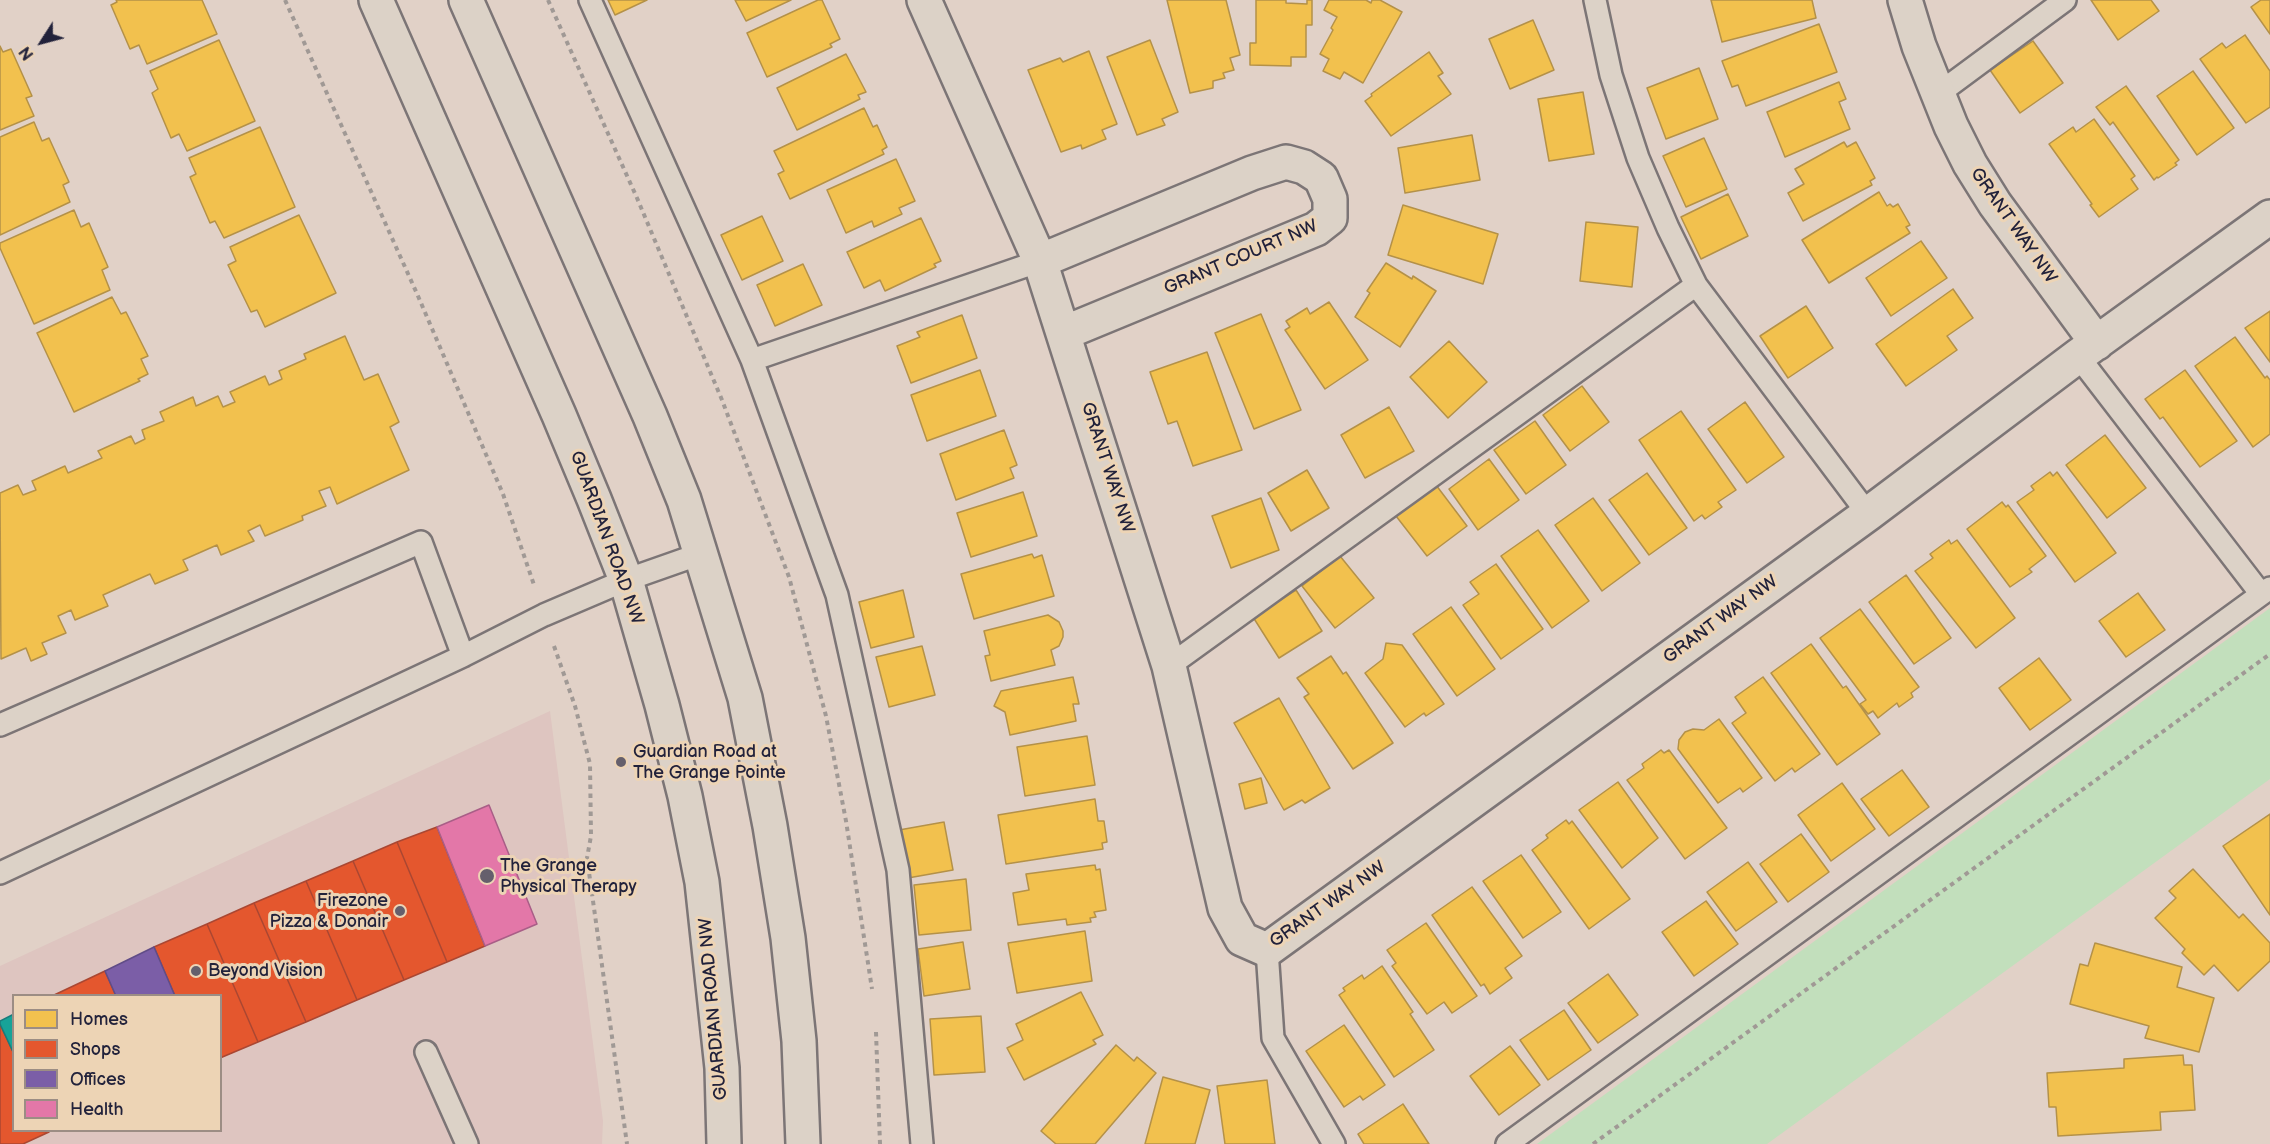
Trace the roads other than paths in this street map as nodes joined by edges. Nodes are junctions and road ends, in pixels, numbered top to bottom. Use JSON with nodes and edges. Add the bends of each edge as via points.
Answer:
{"nodes":[{"id":1,"x":376,"y":0,"type":"edge"},
{"id":2,"x":466,"y":0,"type":"edge"},
{"id":3,"x":590,"y":0,"type":"edge"},
{"id":4,"x":924,"y":0,"type":"edge"},
{"id":5,"x":1594,"y":0,"type":"edge"},
{"id":6,"x":1905,"y":0,"type":"edge"},
{"id":7,"x":2066,"y":0,"type":"edge"},
{"id":8,"x":1938,"y":94,"type":"junction"},
{"id":9,"x":2270,"y":217,"type":"edge"},
{"id":10,"x":1040,"y":261,"type":"junction"},
{"id":11,"x":1696,"y":285,"type":"junction"},
{"id":12,"x":1064,"y":333,"type":"junction"},
{"id":13,"x":2088,"y":349,"type":"junction"},
{"id":14,"x":752,"y":360,"type":"junction"},
{"id":15,"x":1868,"y":514,"type":"junction"},
{"id":16,"x":700,"y":554,"type":"junction"},
{"id":17,"x":626,"y":580,"type":"junction"},
{"id":18,"x":2266,"y":591,"type":"edge"},
{"id":19,"x":463,"y":656,"type":"junction"},
{"id":20,"x":1169,"y":666,"type":"junction"},
{"id":21,"x":0,"y":724,"type":"edge"},
{"id":22,"x":0,"y":873,"type":"edge"},
{"id":23,"x":1268,"y":950,"type":"junction"},
{"id":24,"x":426,"y":1052,"type":"dead end"},
{"id":25,"x":467,"y":1144,"type":"edge"},
{"id":26,"x":724,"y":1144,"type":"edge"},
{"id":27,"x":803,"y":1144,"type":"edge"},
{"id":28,"x":922,"y":1144,"type":"edge"},
{"id":29,"x":1334,"y":1144,"type":"edge"},
{"id":30,"x":1507,"y":1144,"type":"edge"}],
"edges":[{"from":1,"to":17,"type":"street","name":"GUARDIAN ROAD NW","via":[[563,426]]},
{"from":2,"to":16,"type":"street","via":[[650,416],[684,500]]},
{"from":3,"to":14,"type":"lane"},
{"from":4,"to":10,"type":"street","name":"GRANT WAY NW"},
{"from":5,"to":11,"type":"lane","via":[[1611,75],[1638,158]]},
{"from":6,"to":8,"type":"street","name":"GRANT WAY NW"},
{"from":7,"to":8,"type":"lane"},
{"from":8,"to":13,"type":"street","name":"GRANT WAY NW","via":[[1970,164]]},
{"from":9,"to":13,"type":"street","name":"GRANT WAY NW"},
{"from":10,"to":12,"type":"street","name":"GRANT WAY NW"},
{"from":10,"to":12,"type":"street","name":"GRANT COURT NW","via":[[1252,172],[1286,162],[1322,178],[1330,199],[1330,218],[1316,229]]},
{"from":10,"to":14,"type":"lane"},
{"from":11,"to":15,"type":"lane"},
{"from":11,"to":20,"type":"lane"},
{"from":12,"to":20,"type":"street","name":"GRANT WAY NW"},
{"from":13,"to":15,"type":"street","name":"GRANT WAY NW"},
{"from":13,"to":18,"type":"lane"},
{"from":14,"to":28,"type":"lane","via":[[837,595],[896,859]]},
{"from":15,"to":23,"type":"street","name":"GRANT WAY NW"},
{"from":16,"to":17,"type":"lane"},
{"from":16,"to":27,"type":"street","via":[[745,698],[770,826],[799,1041]]},
{"from":17,"to":19,"type":"lane"},
{"from":17,"to":26,"type":"street","name":"GUARDIAN ROAD NW","via":[[674,750],[702,882],[722,1068]]},
{"from":18,"to":30,"type":"lane"},
{"from":19,"to":21,"type":"lane","via":[[421,542]]},
{"from":19,"to":22,"type":"lane"},
{"from":20,"to":23,"type":"street","name":"GRANT WAY NW","via":[[1225,908],[1242,939]]},
{"from":23,"to":29,"type":"lane","via":[[1273,1038]]},
{"from":24,"to":25,"type":"lane"}]}
